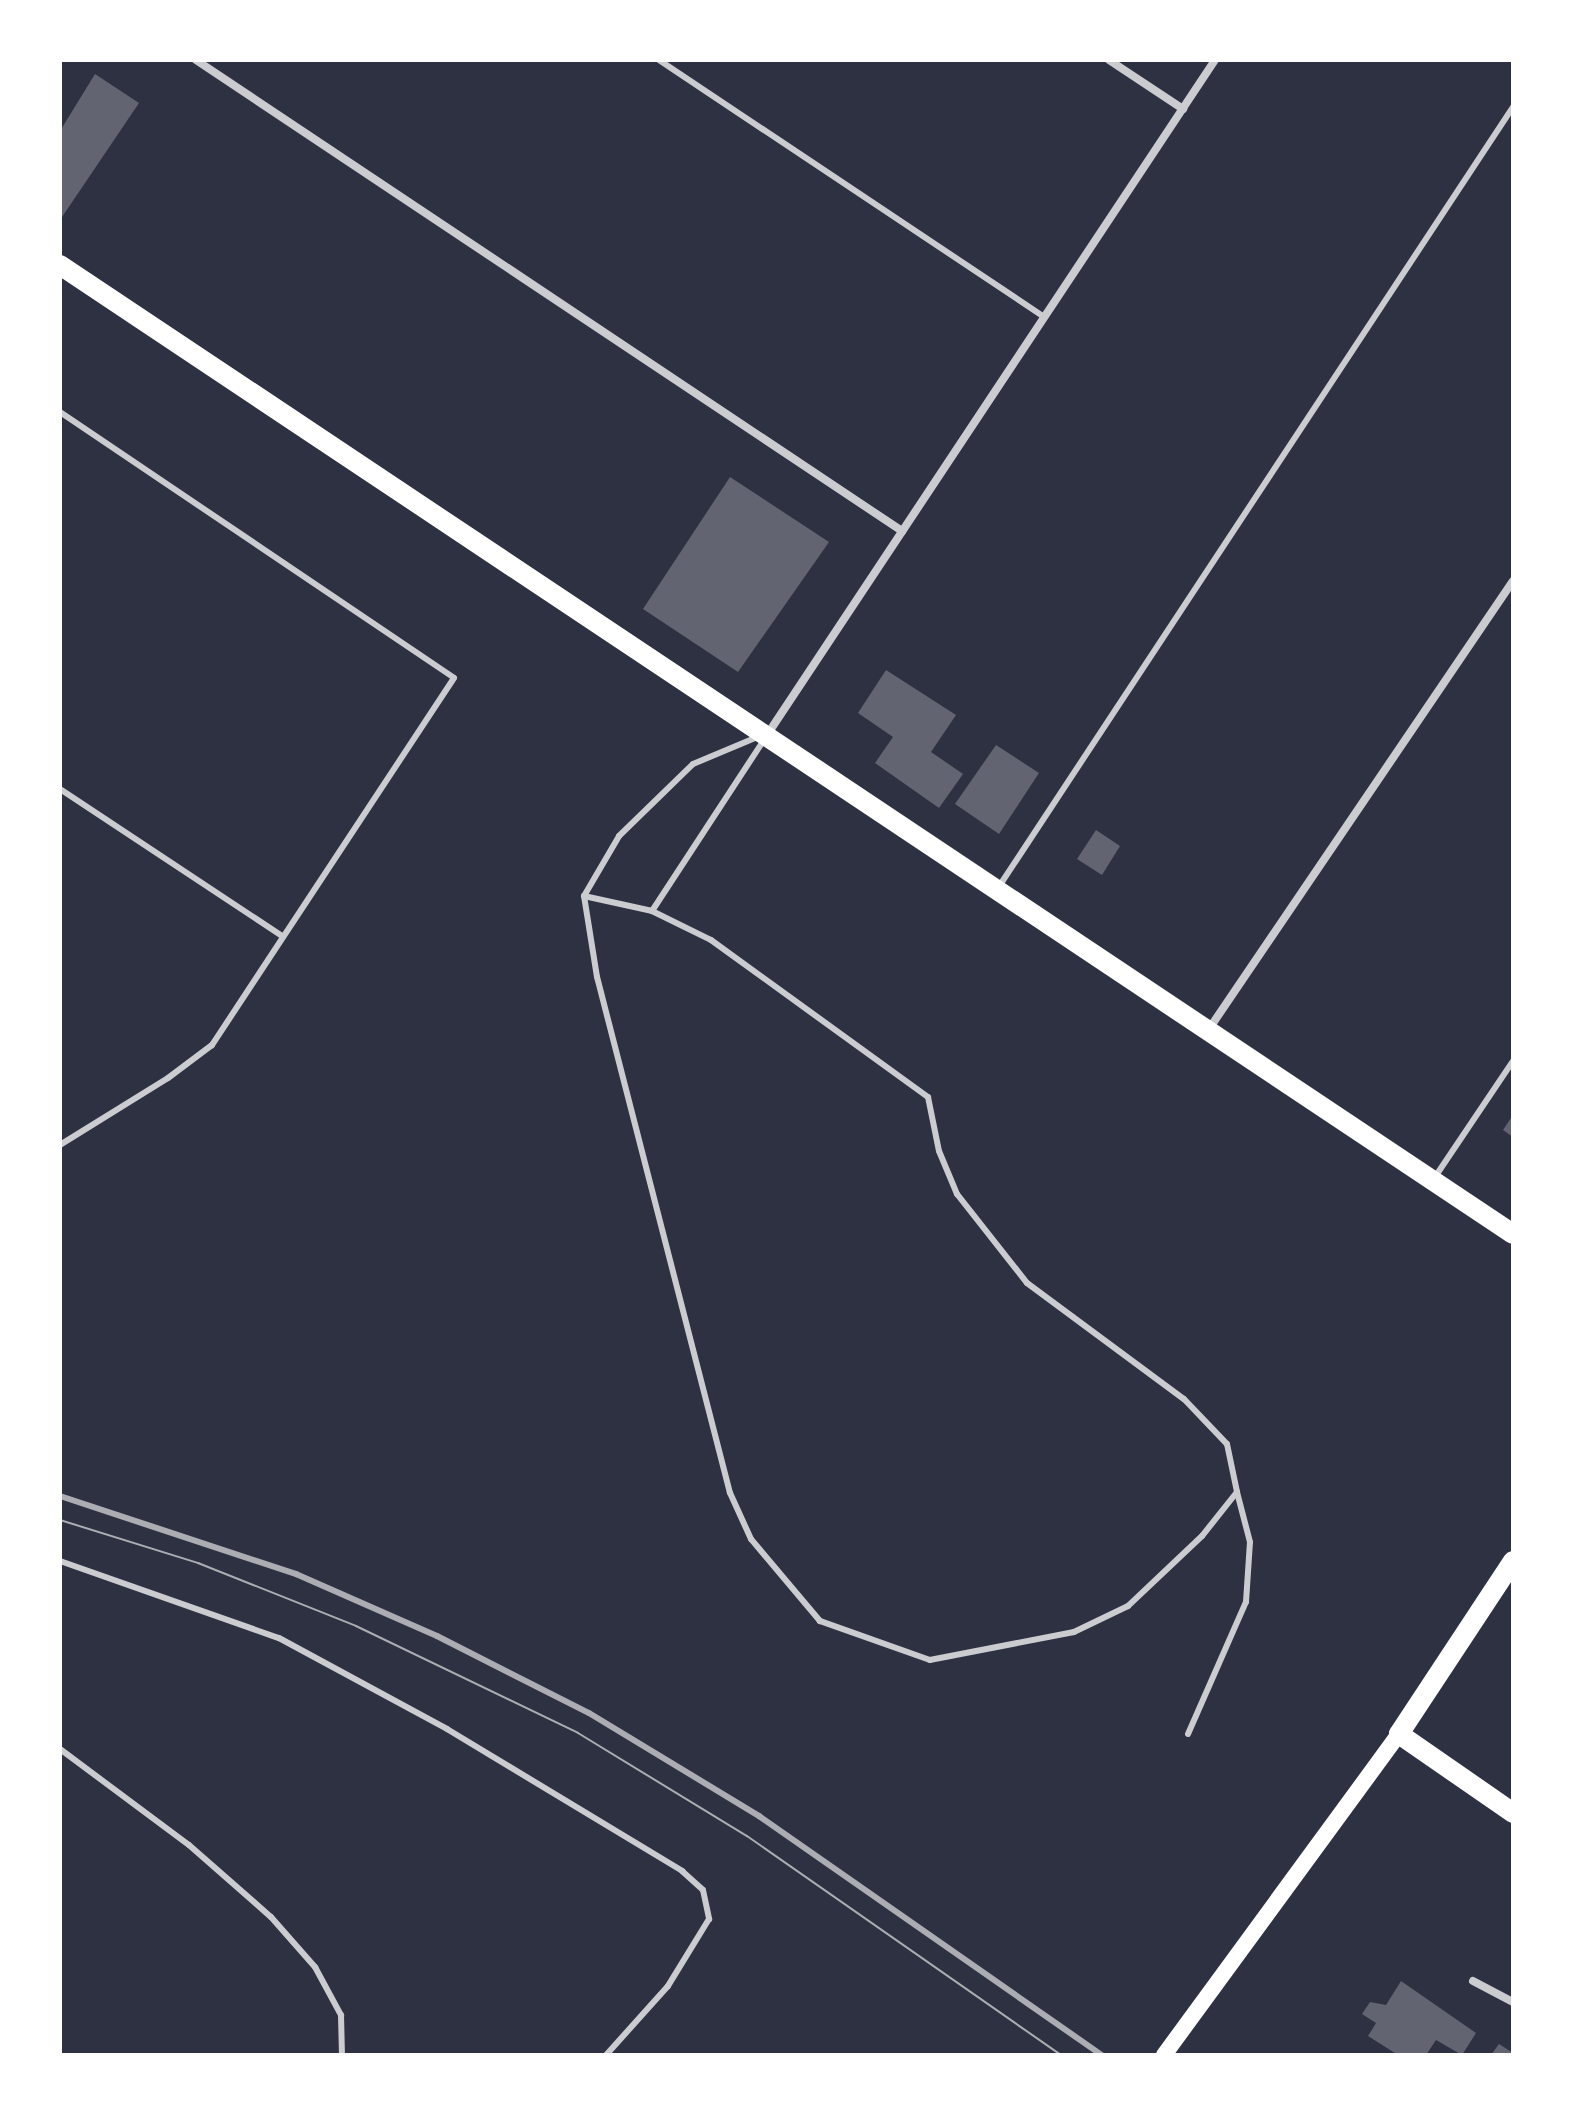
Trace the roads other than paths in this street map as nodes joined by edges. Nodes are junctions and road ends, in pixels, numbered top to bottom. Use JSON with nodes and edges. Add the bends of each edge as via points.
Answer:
{"nodes":[{"id":1,"x":196,"y":60,"type":"edge"},
{"id":2,"x":659,"y":60,"type":"edge"},
{"id":3,"x":1109,"y":60,"type":"edge"},
{"id":4,"x":1215,"y":60,"type":"edge"},
{"id":5,"x":1513,"y":107,"type":"edge"},
{"id":6,"x":1183,"y":109,"type":"junction"},
{"id":7,"x":60,"y":265,"type":"edge"},
{"id":8,"x":1044,"y":317,"type":"junction"},
{"id":9,"x":60,"y":412,"type":"edge"},
{"id":10,"x":902,"y":531,"type":"junction"},
{"id":11,"x":1513,"y":581,"type":"edge"},
{"id":12,"x":769,"y":732,"type":"junction"},
{"id":13,"x":60,"y":789,"type":"edge"},
{"id":14,"x":996,"y":891,"type":"junction"},
{"id":15,"x":584,"y":896,"type":"junction"},
{"id":16,"x":652,"y":911,"type":"junction"},
{"id":17,"x":281,"y":935,"type":"junction"},
{"id":18,"x":1208,"y":1030,"type":"junction"},
{"id":19,"x":1513,"y":1061,"type":"edge"},
{"id":20,"x":60,"y":1145,"type":"edge"},
{"id":21,"x":1434,"y":1179,"type":"junction"},
{"id":22,"x":1513,"y":1234,"type":"edge"},
{"id":23,"x":1237,"y":1492,"type":"junction"},
{"id":24,"x":60,"y":1561,"type":"edge"},
{"id":25,"x":1513,"y":1561,"type":"edge"},
{"id":26,"x":1188,"y":1734,"type":"dead end"},
{"id":27,"x":1399,"y":1734,"type":"junction"},
{"id":28,"x":60,"y":1749,"type":"edge"},
{"id":29,"x":1513,"y":1813,"type":"edge"},
{"id":30,"x":1473,"y":1981,"type":"dead end"},
{"id":31,"x":1513,"y":2002,"type":"edge"},
{"id":32,"x":342,"y":2055,"type":"edge"},
{"id":33,"x":606,"y":2055,"type":"edge"},
{"id":34,"x":1164,"y":2055,"type":"edge"}],
"edges":[{"from":1,"to":10,"type":"street"},
{"from":2,"to":8,"type":"lane"},
{"from":3,"to":6,"type":"street"},
{"from":4,"to":6,"type":"street"},
{"from":5,"to":14,"type":"lane"},
{"from":6,"to":8,"type":"street"},
{"from":7,"to":12,"type":"main road"},
{"from":8,"to":10,"type":"street"},
{"from":9,"to":17,"type":"lane","via":[[454,678]]},
{"from":10,"to":12,"type":"street"},
{"from":11,"to":18,"type":"street"},
{"from":12,"to":14,"type":"main road"},
{"from":12,"to":15,"type":"lane","via":[[693,764],[619,836]]},
{"from":12,"to":16,"type":"lane"},
{"from":13,"to":17,"type":"lane"},
{"from":14,"to":18,"type":"main road"},
{"from":15,"to":16,"type":"lane"},
{"from":15,"to":23,"type":"lane","via":[[597,977],[730,1493],[751,1539],[820,1621],[930,1660],[1074,1632],[1128,1606],[1202,1536]]},
{"from":16,"to":23,"type":"lane","via":[[711,940],[928,1097],[939,1151],[966,1205],[1027,1283],[1184,1399],[1227,1444]]},
{"from":17,"to":20,"type":"lane","via":[[212,1045]]},
{"from":18,"to":21,"type":"main road"},
{"from":19,"to":21,"type":"lane"},
{"from":21,"to":22,"type":"main road"},
{"from":23,"to":26,"type":"lane","via":[[1250,1542],[1246,1602]]},
{"from":24,"to":33,"type":"lane","via":[[279,1638],[447,1729],[682,1871],[703,1890],[709,1919],[668,1986]]},
{"from":25,"to":27,"type":"main road"},
{"from":27,"to":29,"type":"main road"},
{"from":27,"to":34,"type":"main road"},
{"from":28,"to":32,"type":"lane","via":[[189,1845],[271,1917],[315,1967],[341,2015]]},
{"from":30,"to":31,"type":"street"}]}
